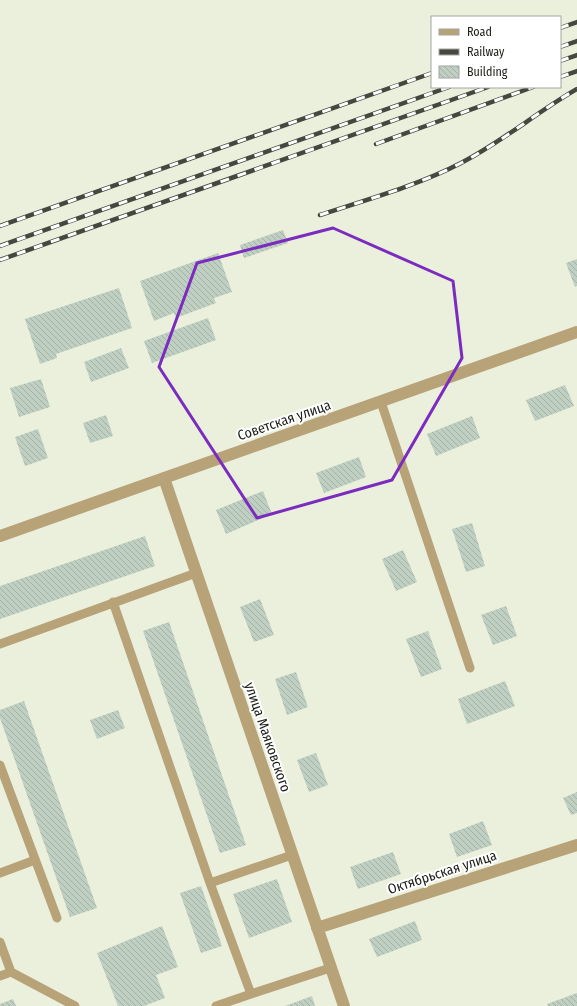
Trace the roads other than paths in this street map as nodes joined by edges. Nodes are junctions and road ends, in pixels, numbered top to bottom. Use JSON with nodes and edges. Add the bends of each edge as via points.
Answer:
{"nodes":[{"id":1,"x":577,"y":332,"type":"edge"},
{"id":2,"x":381,"y":402,"type":"junction"},
{"id":3,"x":164,"y":478,"type":"junction"},
{"id":4,"x":0,"y":536,"type":"edge"},
{"id":5,"x":196,"y":573,"type":"junction"},
{"id":6,"x":113,"y":602,"type":"junction"},
{"id":7,"x":0,"y":644,"type":"edge"},
{"id":8,"x":470,"y":668,"type":"dead end"},
{"id":9,"x":0,"y":765,"type":"edge"},
{"id":10,"x":577,"y":845,"type":"edge"},
{"id":11,"x":292,"y":855,"type":"junction"},
{"id":12,"x":35,"y":860,"type":"junction"},
{"id":13,"x":0,"y":873,"type":"edge"},
{"id":14,"x":210,"y":883,"type":"junction"},
{"id":15,"x":57,"y":918,"type":"dead end"},
{"id":16,"x":317,"y":928,"type":"junction"},
{"id":17,"x":0,"y":942,"type":"edge"},
{"id":18,"x":330,"y":968,"type":"junction"},
{"id":19,"x":11,"y":972,"type":"junction"},
{"id":20,"x":0,"y":976,"type":"edge"},
{"id":21,"x":250,"y":994,"type":"junction"},
{"id":22,"x":75,"y":1006,"type":"edge"},
{"id":23,"x":216,"y":1006,"type":"edge"},
{"id":24,"x":344,"y":1006,"type":"edge"}],
"edges":[{"from":1,"to":2,"type":"street","name":"Советская улица"},
{"from":2,"to":3,"type":"street","name":"Советская улица"},
{"from":2,"to":8,"type":"lane"},
{"from":3,"to":4,"type":"street","name":"Советская улица"},
{"from":3,"to":5,"type":"street","name":"улица Маяковского"},
{"from":5,"to":6,"type":"lane"},
{"from":5,"to":11,"type":"street","name":"улица Маяковского"},
{"from":6,"to":7,"type":"lane"},
{"from":6,"to":14,"type":"lane"},
{"from":9,"to":12,"type":"lane"},
{"from":10,"to":16,"type":"street","name":"Октябрьская улица"},
{"from":11,"to":14,"type":"lane"},
{"from":11,"to":16,"type":"street","name":"улица Маяковского"},
{"from":12,"to":13,"type":"lane"},
{"from":12,"to":15,"type":"lane"},
{"from":14,"to":21,"type":"lane"},
{"from":16,"to":18,"type":"street","name":"улица Маяковского"},
{"from":17,"to":19,"type":"lane"},
{"from":18,"to":21,"type":"lane"},
{"from":18,"to":24,"type":"street","name":"улица Маяковского"},
{"from":19,"to":20,"type":"lane"},
{"from":19,"to":22,"type":"lane"},
{"from":21,"to":23,"type":"lane"}]}
